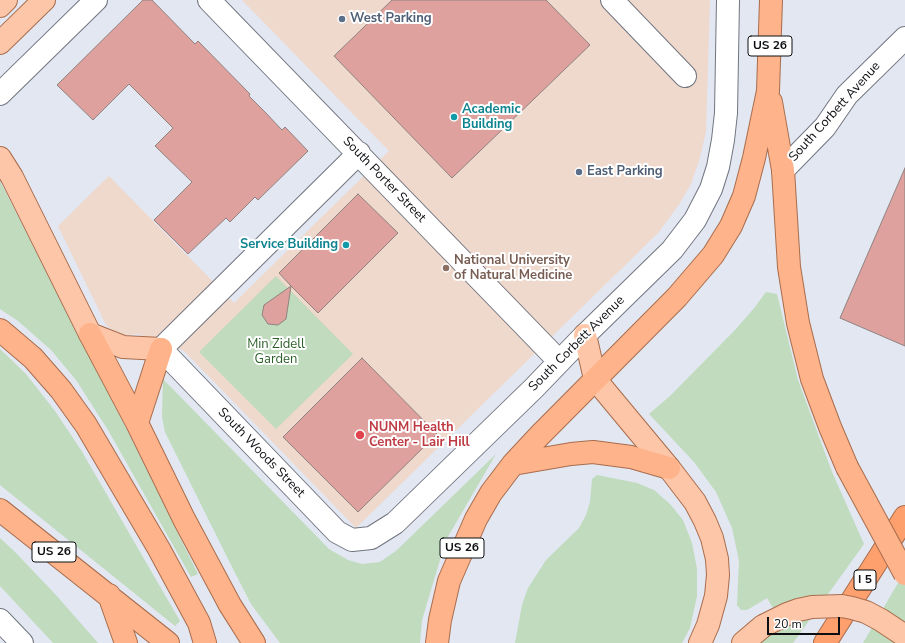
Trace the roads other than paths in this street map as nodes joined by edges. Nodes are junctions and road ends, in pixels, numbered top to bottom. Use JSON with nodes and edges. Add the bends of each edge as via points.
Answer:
{"nodes":[{"id":1,"x":6,"y":0,"type":"edge"},
{"id":2,"x":44,"y":0,"type":"edge"},
{"id":3,"x":96,"y":0,"type":"edge"},
{"id":4,"x":209,"y":0,"type":"edge"},
{"id":5,"x":612,"y":0,"type":"edge"},
{"id":6,"x":728,"y":0,"type":"edge"},
{"id":7,"x":771,"y":0,"type":"edge"},
{"id":8,"x":0,"y":6,"type":"edge"},
{"id":9,"x":905,"y":38,"type":"edge"},
{"id":10,"x":0,"y":44,"type":"edge"},
{"id":11,"x":685,"y":76,"type":"dead end"},
{"id":12,"x":768,"y":91,"type":"junction"},
{"id":13,"x":0,"y":94,"type":"edge"},
{"id":14,"x":359,"y":153,"type":"junction"},
{"id":15,"x":0,"y":158,"type":"edge"},
{"id":16,"x":783,"y":170,"type":"junction"},
{"id":17,"x":0,"y":330,"type":"edge"},
{"id":18,"x":90,"y":334,"type":"junction"},
{"id":19,"x":585,"y":335,"type":"junction"},
{"id":20,"x":161,"y":349,"type":"junction"},
{"id":21,"x":559,"y":361,"type":"junction"},
{"id":22,"x":595,"y":379,"type":"junction"},
{"id":23,"x":137,"y":423,"type":"junction"},
{"id":24,"x":513,"y":464,"type":"junction"},
{"id":25,"x":669,"y":468,"type":"junction"},
{"id":26,"x":0,"y":510,"type":"edge"},
{"id":27,"x":905,"y":517,"type":"edge"},
{"id":28,"x":371,"y":538,"type":"joint"},
{"id":29,"x":905,"y":574,"type":"edge"},
{"id":30,"x":109,"y":595,"type":"junction"},
{"id":31,"x":0,"y":620,"type":"edge"},
{"id":32,"x":905,"y":636,"type":"edge"},
{"id":33,"x":22,"y":643,"type":"edge"},
{"id":34,"x":126,"y":643,"type":"edge"},
{"id":35,"x":168,"y":643,"type":"edge"},
{"id":36,"x":205,"y":643,"type":"edge"},
{"id":37,"x":254,"y":643,"type":"edge"},
{"id":38,"x":437,"y":643,"type":"edge"},
{"id":39,"x":700,"y":643,"type":"edge"},
{"id":40,"x":743,"y":643,"type":"edge"},
{"id":41,"x":825,"y":643,"type":"edge"}],
"edges":[{"from":1,"to":8,"type":"main road"},
{"from":2,"to":10,"type":"main road"},
{"from":3,"to":13,"type":"street"},
{"from":4,"to":14,"type":"street","name":"South Porter Street"},
{"from":5,"to":11,"type":"street"},
{"from":6,"to":19,"type":"street","name":"South Corbett Avenue","via":[[726,112],[718,167],[711,189],[695,220],[672,250]]},
{"from":7,"to":12,"type":"highway","number":"US 26"},
{"from":9,"to":16,"type":"street","name":"South Corbett Avenue","via":[[847,95],[825,127]]},
{"from":12,"to":16,"type":"highway"},
{"from":12,"to":22,"type":"highway","via":[[744,196],[723,240],[678,297]]},
{"from":14,"to":20,"type":"street"},
{"from":14,"to":21,"type":"street","name":"South Porter Street"},
{"from":15,"to":18,"type":"main road","via":[[12,177]]},
{"from":16,"to":29,"type":"highway","bridge":true,"via":[[788,267],[812,379],[847,467]]},
{"from":17,"to":36,"type":"highway","via":[[38,363],[86,425],[159,549],[199,623]]},
{"from":18,"to":20,"type":"main road","via":[[123,347]]},
{"from":18,"to":23,"type":"highway"},
{"from":19,"to":21,"type":"street","name":"South Corbett Avenue"},
{"from":19,"to":22,"type":"main road"},
{"from":20,"to":23,"type":"highway"},
{"from":20,"to":28,"type":"street","name":"South Woods Street","via":[[337,532],[352,540]]},
{"from":21,"to":28,"type":"street","name":"South Corbett Avenue","via":[[395,523]]},
{"from":22,"to":24,"type":"highway","number":"US 26"},
{"from":22,"to":25,"type":"main road"},
{"from":23,"to":37,"type":"highway","via":[[184,519],[230,605]]},
{"from":24,"to":25,"type":"highway","via":[[593,452],[631,457]]},
{"from":24,"to":38,"type":"highway","number":"US 26","via":[[491,493],[462,548],[449,581]]},
{"from":25,"to":39,"type":"main road","via":[[695,502],[705,521],[716,559],[716,596]]},
{"from":26,"to":30,"type":"highway","number":"US 26"},
{"from":27,"to":41,"type":"highway","number":"I 5"},
{"from":30,"to":34,"type":"highway"},
{"from":30,"to":35,"type":"highway","number":"US 26"},
{"from":31,"to":33,"type":"street"},
{"from":32,"to":40,"type":"main road","bridge":true,"via":[[866,612],[842,606],[812,607],[787,614],[763,626]]}]}
